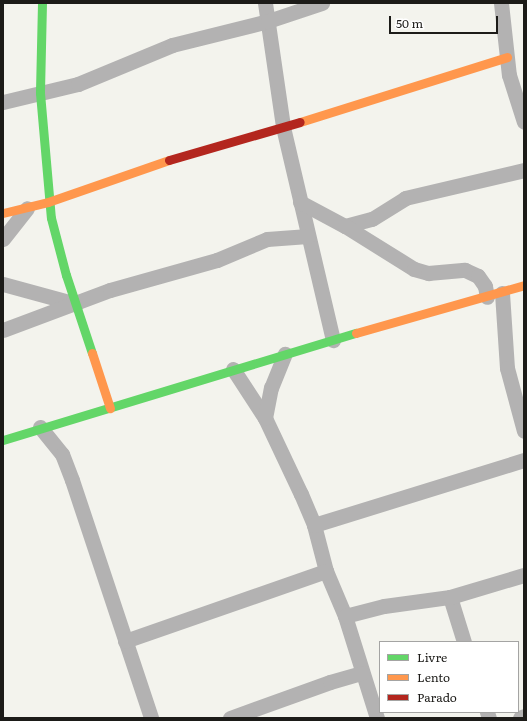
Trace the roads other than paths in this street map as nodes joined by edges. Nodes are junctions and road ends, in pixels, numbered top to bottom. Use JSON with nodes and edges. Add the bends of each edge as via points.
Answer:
{"nodes":[{"id":1,"x":42,"y":3,"type":"edge"},
{"id":2,"x":265,"y":3,"type":"edge"},
{"id":3,"x":322,"y":3,"type":"edge"},
{"id":4,"x":501,"y":3,"type":"edge"},
{"id":5,"x":268,"y":21,"type":"junction"},
{"id":6,"x":507,"y":57,"type":"junction"},
{"id":7,"x":40,"y":93,"type":"junction"},
{"id":8,"x":3,"y":102,"type":"edge"},
{"id":9,"x":524,"y":122,"type":"edge"},
{"id":10,"x":282,"y":127,"type":"junction"},
{"id":11,"x":524,"y":170,"type":"edge"},
{"id":12,"x":48,"y":202,"type":"junction"},
{"id":13,"x":300,"y":202,"type":"junction"},
{"id":14,"x":27,"y":208,"type":"junction"},
{"id":15,"x":3,"y":213,"type":"edge"},
{"id":16,"x":345,"y":226,"type":"junction"},
{"id":17,"x":308,"y":236,"type":"junction"},
{"id":18,"x":3,"y":239,"type":"edge"},
{"id":19,"x":3,"y":284,"type":"edge"},
{"id":20,"x":524,"y":285,"type":"edge"},
{"id":21,"x":502,"y":294,"type":"junction"},
{"id":22,"x":487,"y":297,"type":"junction"},
{"id":23,"x":76,"y":304,"type":"junction"},
{"id":24,"x":3,"y":330,"type":"edge"},
{"id":25,"x":333,"y":340,"type":"junction"},
{"id":26,"x":285,"y":354,"type":"junction"},
{"id":27,"x":233,"y":369,"type":"junction"},
{"id":28,"x":110,"y":408,"type":"junction"},
{"id":29,"x":266,"y":418,"type":"junction"},
{"id":30,"x":40,"y":427,"type":"junction"},
{"id":31,"x":524,"y":431,"type":"edge"},
{"id":32,"x":3,"y":440,"type":"edge"},
{"id":33,"x":524,"y":460,"type":"edge"},
{"id":34,"x":314,"y":525,"type":"junction"},
{"id":35,"x":326,"y":571,"type":"junction"},
{"id":36,"x":524,"y":575,"type":"edge"},
{"id":37,"x":450,"y":597,"type":"junction"},
{"id":38,"x":345,"y":616,"type":"junction"},
{"id":39,"x":125,"y":641,"type":"junction"},
{"id":40,"x":464,"y":641,"type":"edge"},
{"id":41,"x":362,"y":673,"type":"junction"},
{"id":42,"x":524,"y":716,"type":"edge"},
{"id":43,"x":151,"y":718,"type":"edge"},
{"id":44,"x":230,"y":718,"type":"edge"},
{"id":45,"x":378,"y":718,"type":"edge"},
{"id":46,"x":520,"y":718,"type":"edge"}],
"edges":[{"from":1,"to":7,"type":"street"},
{"from":2,"to":5,"type":"street"},
{"from":3,"to":5,"type":"street"},
{"from":4,"to":6,"type":"street"},
{"from":5,"to":7,"type":"street","via":[[172,45],[78,84]]},
{"from":5,"to":10,"type":"street"},
{"from":6,"to":9,"type":"street","via":[[509,75]]},
{"from":6,"to":10,"type":"street"},
{"from":7,"to":8,"type":"street"},
{"from":7,"to":12,"type":"street"},
{"from":10,"to":12,"type":"street","via":[[189,153]]},
{"from":10,"to":13,"type":"street"},
{"from":11,"to":16,"type":"street","via":[[405,198],[372,219]]},
{"from":12,"to":14,"type":"street"},
{"from":12,"to":23,"type":"street","via":[[55,237]]},
{"from":13,"to":16,"type":"street"},
{"from":13,"to":17,"type":"street"},
{"from":14,"to":15,"type":"street"},
{"from":14,"to":18,"type":"street"},
{"from":16,"to":22,"type":"street","via":[[414,269],[435,273],[465,270],[478,276],[485,286]]},
{"from":17,"to":23,"type":"street","via":[[268,239],[216,260],[110,290]]},
{"from":17,"to":25,"type":"street"},
{"from":19,"to":23,"type":"street"},
{"from":20,"to":21,"type":"street"},
{"from":21,"to":22,"type":"street"},
{"from":21,"to":31,"type":"street","via":[[507,368]]},
{"from":22,"to":25,"type":"street"},
{"from":23,"to":24,"type":"street"},
{"from":23,"to":28,"type":"street"},
{"from":25,"to":26,"type":"street"},
{"from":26,"to":27,"type":"street"},
{"from":26,"to":29,"type":"street","via":[[271,388]]},
{"from":27,"to":28,"type":"street"},
{"from":27,"to":29,"type":"street"},
{"from":28,"to":30,"type":"street"},
{"from":29,"to":34,"type":"street"},
{"from":30,"to":32,"type":"street"},
{"from":30,"to":39,"type":"street","via":[[62,454]]},
{"from":33,"to":34,"type":"street"},
{"from":34,"to":35,"type":"street"},
{"from":35,"to":38,"type":"street"},
{"from":35,"to":39,"type":"street"},
{"from":36,"to":37,"type":"street"},
{"from":37,"to":38,"type":"street","via":[[384,606]]},
{"from":37,"to":40,"type":"street"},
{"from":38,"to":41,"type":"street"},
{"from":39,"to":43,"type":"street"},
{"from":41,"to":44,"type":"street"},
{"from":41,"to":45,"type":"street"},
{"from":42,"to":46,"type":"street"}]}
